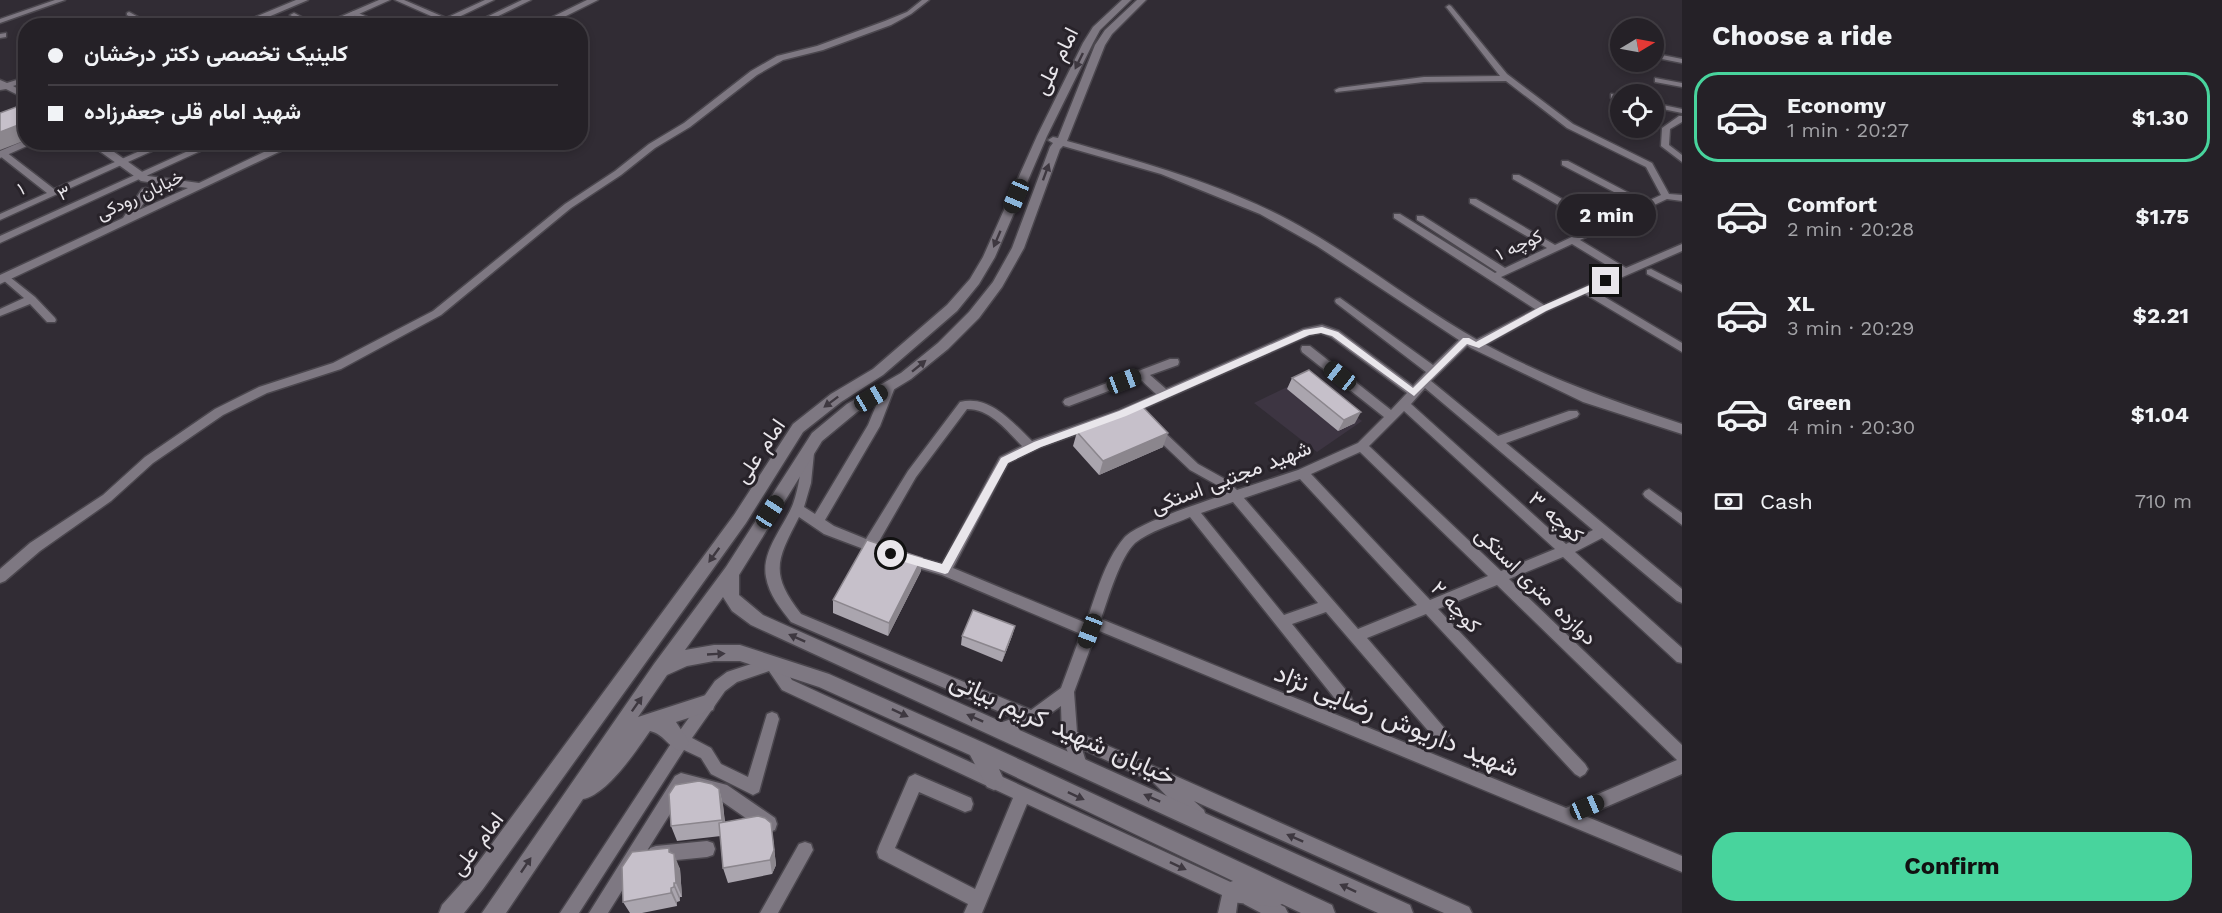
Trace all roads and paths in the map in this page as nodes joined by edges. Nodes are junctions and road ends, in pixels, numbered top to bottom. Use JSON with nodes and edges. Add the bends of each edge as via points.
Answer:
{"nodes":[{"id":1,"x":62,"y":0,"type":"edge"},
{"id":2,"x":304,"y":0,"type":"edge"},
{"id":3,"x":314,"y":0,"type":"edge"},
{"id":4,"x":386,"y":0,"type":"edge"},
{"id":5,"x":398,"y":0,"type":"edge"},
{"id":6,"x":472,"y":0,"type":"edge"},
{"id":7,"x":491,"y":0,"type":"edge"},
{"id":8,"x":528,"y":0,"type":"edge"},
{"id":9,"x":594,"y":0,"type":"edge"},
{"id":10,"x":926,"y":0,"type":"edge"},
{"id":11,"x":1127,"y":0,"type":"edge"},
{"id":12,"x":1142,"y":0,"type":"edge"},
{"id":13,"x":482,"y":4,"type":"junction"},
{"id":14,"x":580,"y":4,"type":"edge"},
{"id":15,"x":1449,"y":7,"type":"dead end"},
{"id":16,"x":354,"y":13,"type":"junction"},
{"id":17,"x":129,"y":14,"type":"dead end"},
{"id":18,"x":294,"y":15,"type":"dead end"},
{"id":19,"x":136,"y":18,"type":"edge"},
{"id":20,"x":258,"y":18,"type":"edge"},
{"id":21,"x":269,"y":18,"type":"edge"},
{"id":22,"x":300,"y":18,"type":"edge"},
{"id":23,"x":342,"y":18,"type":"edge"},
{"id":24,"x":364,"y":18,"type":"edge"},
{"id":25,"x":440,"y":18,"type":"edge"},
{"id":26,"x":450,"y":18,"type":"edge"},
{"id":27,"x":489,"y":18,"type":"edge"},
{"id":28,"x":553,"y":18,"type":"edge"},
{"id":29,"x":0,"y":21,"type":"edge"},
{"id":30,"x":1102,"y":31,"type":"junction"},
{"id":31,"x":1665,"y":57,"type":"dead end"},
{"id":32,"x":1682,"y":61,"type":"edge"},
{"id":33,"x":1509,"y":80,"type":"junction"},
{"id":34,"x":1658,"y":80,"type":"dead end"},
{"id":35,"x":18,"y":81,"type":"edge"},
{"id":36,"x":2,"y":85,"type":"edge"},
{"id":37,"x":1682,"y":86,"type":"edge"},
{"id":38,"x":1340,"y":90,"type":"dead end"},
{"id":39,"x":18,"y":93,"type":"edge"},
{"id":40,"x":1664,"y":107,"type":"edge"},
{"id":41,"x":1682,"y":111,"type":"edge"},
{"id":42,"x":1682,"y":118,"type":"edge"},
{"id":43,"x":1041,"y":136,"type":"junction"},
{"id":44,"x":1061,"y":143,"type":"junction"},
{"id":45,"x":18,"y":147,"type":"edge"},
{"id":46,"x":150,"y":150,"type":"edge"},
{"id":47,"x":202,"y":150,"type":"edge"},
{"id":48,"x":278,"y":150,"type":"edge"},
{"id":49,"x":104,"y":151,"type":"edge"},
{"id":50,"x":2,"y":154,"type":"edge"},
{"id":51,"x":1682,"y":159,"type":"edge"},
{"id":52,"x":122,"y":163,"type":"junction"},
{"id":53,"x":1565,"y":163,"type":"dead end"},
{"id":54,"x":230,"y":173,"type":"junction"},
{"id":55,"x":1516,"y":177,"type":"dead end"},
{"id":56,"x":144,"y":182,"type":"junction"},
{"id":57,"x":167,"y":182,"type":"junction"},
{"id":58,"x":200,"y":186,"type":"junction"},
{"id":59,"x":54,"y":193,"type":"junction"},
{"id":60,"x":1666,"y":196,"type":"junction"},
{"id":61,"x":1682,"y":198,"type":"edge"},
{"id":62,"x":1473,"y":201,"type":"dead end"},
{"id":63,"x":1645,"y":205,"type":"junction"},
{"id":64,"x":153,"y":208,"type":"junction"},
{"id":65,"x":1397,"y":216,"type":"dead end"},
{"id":66,"x":0,"y":217,"type":"edge"},
{"id":67,"x":1420,"y":219,"type":"dead end"},
{"id":68,"x":127,"y":220,"type":"junction"},
{"id":69,"x":1603,"y":226,"type":"junction"},
{"id":70,"x":0,"y":240,"type":"edge"},
{"id":71,"x":1572,"y":240,"type":"junction"},
{"id":72,"x":1682,"y":247,"type":"edge"},
{"id":73,"x":1554,"y":248,"type":"junction"},
{"id":74,"x":1503,"y":271,"type":"junction"},
{"id":75,"x":1626,"y":272,"type":"junction"},
{"id":76,"x":1651,"y":272,"type":"dead end"},
{"id":77,"x":1494,"y":277,"type":"junction"},
{"id":78,"x":3,"y":279,"type":"edge"},
{"id":79,"x":1682,"y":289,"type":"edge"},
{"id":80,"x":1586,"y":290,"type":"junction"},
{"id":81,"x":31,"y":299,"type":"junction"},
{"id":82,"x":1340,"y":301,"type":"dead end"},
{"id":83,"x":1543,"y":309,"type":"junction"},
{"id":84,"x":0,"y":313,"type":"edge"},
{"id":85,"x":51,"y":320,"type":"dead end"},
{"id":86,"x":1471,"y":343,"type":"junction"},
{"id":87,"x":1682,"y":348,"type":"edge"},
{"id":88,"x":1306,"y":349,"type":"dead end"},
{"id":89,"x":1174,"y":362,"type":"dead end"},
{"id":90,"x":1142,"y":374,"type":"junction"},
{"id":91,"x":1429,"y":376,"type":"junction"},
{"id":92,"x":889,"y":387,"type":"junction"},
{"id":93,"x":1414,"y":393,"type":"junction"},
{"id":94,"x":1165,"y":395,"type":"junction"},
{"id":95,"x":1069,"y":402,"type":"dead end"},
{"id":96,"x":1404,"y":404,"type":"junction"},
{"id":97,"x":1573,"y":414,"type":"dead end"},
{"id":98,"x":1391,"y":416,"type":"junction"},
{"id":99,"x":1146,"y":422,"type":"edge"},
{"id":100,"x":798,"y":428,"type":"junction"},
{"id":101,"x":1682,"y":429,"type":"edge"},
{"id":102,"x":817,"y":437,"type":"junction"},
{"id":103,"x":1498,"y":441,"type":"junction"},
{"id":104,"x":1362,"y":446,"type":"junction"},
{"id":105,"x":1030,"y":447,"type":"junction"},
{"id":106,"x":808,"y":453,"type":"junction"},
{"id":107,"x":1302,"y":473,"type":"junction"},
{"id":108,"x":1649,"y":494,"type":"dead end"},
{"id":109,"x":1234,"y":496,"type":"junction"},
{"id":110,"x":796,"y":509,"type":"junction"},
{"id":111,"x":1192,"y":511,"type":"junction"},
{"id":112,"x":1682,"y":520,"type":"edge"},
{"id":113,"x":817,"y":522,"type":"junction"},
{"id":114,"x":1603,"y":531,"type":"junction"},
{"id":115,"x":869,"y":546,"type":"junction"},
{"id":116,"x":1564,"y":551,"type":"junction"},
{"id":117,"x":945,"y":570,"type":"junction"},
{"id":118,"x":732,"y":572,"type":"junction"},
{"id":119,"x":0,"y":577,"type":"edge"},
{"id":120,"x":1498,"y":578,"type":"junction"},
{"id":121,"x":1682,"y":597,"type":"edge"},
{"id":122,"x":1328,"y":605,"type":"junction"},
{"id":123,"x":1428,"y":607,"type":"junction"},
{"id":124,"x":1281,"y":622,"type":"junction"},
{"id":125,"x":1091,"y":626,"type":"junction"},
{"id":126,"x":1357,"y":636,"type":"junction"},
{"id":127,"x":1682,"y":657,"type":"edge"},
{"id":128,"x":772,"y":663,"type":"junction"},
{"id":129,"x":660,"y":670,"type":"junction"},
{"id":130,"x":891,"y":680,"type":"junction"},
{"id":131,"x":1067,"y":692,"type":"junction"},
{"id":132,"x":1345,"y":700,"type":"dead end"},
{"id":133,"x":876,"y":703,"type":"junction"},
{"id":134,"x":706,"y":704,"type":"junction"},
{"id":135,"x":1032,"y":718,"type":"junction"},
{"id":136,"x":772,"y":719,"type":"dead end"},
{"id":137,"x":648,"y":723,"type":"junction"},
{"id":138,"x":1002,"y":729,"type":"junction"},
{"id":139,"x":1070,"y":736,"type":"junction"},
{"id":140,"x":1442,"y":736,"type":"dead end"},
{"id":141,"x":680,"y":742,"type":"junction"},
{"id":142,"x":977,"y":749,"type":"junction"},
{"id":143,"x":1682,"y":755,"type":"edge"},
{"id":144,"x":1079,"y":765,"type":"junction"},
{"id":145,"x":1682,"y":766,"type":"edge"},
{"id":146,"x":1580,"y":769,"type":"dead end"},
{"id":147,"x":1159,"y":777,"type":"junction"},
{"id":148,"x":994,"y":780,"type":"junction"},
{"id":149,"x":1023,"y":794,"type":"junction"},
{"id":150,"x":568,"y":804,"type":"junction"},
{"id":151,"x":965,"y":804,"type":"dead end"},
{"id":152,"x":1567,"y":816,"type":"junction"},
{"id":153,"x":1203,"y":821,"type":"junction"},
{"id":154,"x":769,"y":824,"type":"edge"},
{"id":155,"x":707,"y":849,"type":"dead end"},
{"id":156,"x":805,"y":850,"type":"dead end"},
{"id":157,"x":634,"y":856,"type":"junction"},
{"id":158,"x":1682,"y":864,"type":"edge"},
{"id":159,"x":1234,"y":891,"type":"junction"},
{"id":160,"x":1284,"y":905,"type":"edge"},
{"id":161,"x":976,"y":906,"type":"edge"},
{"id":162,"x":450,"y":913,"type":"edge"},
{"id":163,"x":493,"y":913,"type":"edge"},
{"id":164,"x":569,"y":913,"type":"edge"},
{"id":165,"x":598,"y":913,"type":"edge"},
{"id":166,"x":769,"y":913,"type":"edge"},
{"id":167,"x":1227,"y":913,"type":"edge"},
{"id":168,"x":1324,"y":913,"type":"edge"},
{"id":169,"x":1401,"y":913,"type":"edge"},
{"id":170,"x":1464,"y":913,"type":"edge"}],
"edges":[{"from":1,"to":29,"type":"street"},
{"from":2,"to":20,"type":"main road"},
{"from":3,"to":21,"type":"main road"},
{"from":4,"to":16,"type":"main road"},
{"from":5,"to":25,"type":"street"},
{"from":6,"to":13,"type":"street"},
{"from":7,"to":13,"type":"street"},
{"from":8,"to":27,"type":"street"},
{"from":9,"to":14,"type":"main road"},
{"from":10,"to":119,"type":"street","via":[[888,23],[780,58],[754,73],[687,125],[568,206],[437,313],[337,366],[263,390],[219,412],[150,460],[107,498],[35,547]]},
{"from":11,"to":30,"type":"main road","name":"امام علی"},
{"from":12,"to":30,"type":"main road","name":"امام علی"},
{"from":13,"to":26,"type":"street"},
{"from":14,"to":28,"type":"main road"},
{"from":15,"to":33,"type":"street"},
{"from":16,"to":23,"type":"main road"},
{"from":16,"to":24,"type":"street"},
{"from":17,"to":19,"type":"street"},
{"from":18,"to":22,"type":"street"},
{"from":30,"to":43,"type":"main road","name":"امام علی","one_way":true},
{"from":30,"to":44,"type":"main road","name":"امام علی"},
{"from":31,"to":32,"type":"street"},
{"from":33,"to":38,"type":"street","via":[[1433,78],[1386,81]]},
{"from":33,"to":60,"type":"street","via":[[1570,126],[1648,165]]},
{"from":34,"to":37,"type":"street"},
{"from":35,"to":36,"type":"street"},
{"from":36,"to":39,"type":"street"},
{"from":40,"to":41,"type":"street"},
{"from":42,"to":51,"type":"street","via":[[1666,128],[1664,136],[1665,146]]},
{"from":43,"to":44,"type":"main road"},
{"from":43,"to":100,"type":"main road","name":"امام علی","one_way":true,"via":[[975,282],[952,308],[878,372]]},
{"from":44,"to":86,"type":"main road","via":[[1165,172],[1264,213],[1322,243]]},
{"from":92,"to":44,"type":"main road","name":"امام علی","one_way":true,"via":[[943,346],[998,284],[1018,248],[1056,147]]},
{"from":45,"to":50,"type":"main road"},
{"from":46,"to":52,"type":"street","name":"۱"},
{"from":47,"to":56,"type":"street","name":"۳"},
{"from":48,"to":54,"type":"main road","name":"خیابان رودکی"},
{"from":49,"to":52,"type":"main road"},
{"from":50,"to":59,"type":"street"},
{"from":52,"to":56,"type":"main road"},
{"from":52,"to":59,"type":"street","name":"۱"},
{"from":53,"to":63,"type":"street"},
{"from":54,"to":57,"type":"main road"},
{"from":54,"to":58,"type":"main road","name":"خیابان رودکی"},
{"from":55,"to":69,"type":"street"},
{"from":56,"to":57,"type":"main road"},
{"from":56,"to":64,"type":"main road"},
{"from":56,"to":68,"type":"main road"},
{"from":56,"to":70,"type":"street","name":"۳"},
{"from":57,"to":58,"type":"main road"},
{"from":58,"to":64,"type":"main road","name":"خیابان رودکی"},
{"from":59,"to":66,"type":"street","name":"۱"},
{"from":60,"to":61,"type":"street"},
{"from":60,"to":63,"type":"street","name":"کوچه ۱"},
{"from":62,"to":73,"type":"street"},
{"from":63,"to":69,"type":"street","name":"کوچه ۱"},
{"from":64,"to":68,"type":"main road","name":"خیابان رودکی"},
{"from":65,"to":77,"type":"street"},
{"from":67,"to":74,"type":"street"},
{"from":68,"to":78,"type":"main road","name":"خیابان رودکی"},
{"from":69,"to":71,"type":"street","name":"کوچه ۱"},
{"from":71,"to":73,"type":"street","name":"کوچه ۱"},
{"from":71,"to":75,"type":"street"},
{"from":72,"to":75,"type":"street","name":"شهید مجتبی استکی"},
{"from":73,"to":74,"type":"street","name":"کوچه ۱"},
{"from":74,"to":77,"type":"street","name":"کوچه ۱"},
{"from":75,"to":80,"type":"street","name":"شهید مجتبی استکی"},
{"from":76,"to":79,"type":"street"},
{"from":77,"to":83,"type":"street","name":"کوچه ۱"},
{"from":78,"to":81,"type":"street"},
{"from":80,"to":83,"type":"street","name":"شهید مجتبی استکی"},
{"from":80,"to":87,"type":"street"},
{"from":81,"to":84,"type":"street"},
{"from":81,"to":85,"type":"street"},
{"from":82,"to":91,"type":"street"},
{"from":83,"to":86,"type":"street","name":"شهید مجتبی استکی"},
{"from":86,"to":91,"type":"street","name":"شهید مجتبی استکی"},
{"from":86,"to":101,"type":"main road","via":[[1588,398]]},
{"from":88,"to":98,"type":"street"},
{"from":89,"to":90,"type":"street"},
{"from":90,"to":94,"type":"street"},
{"from":90,"to":95,"type":"street"},
{"from":91,"to":93,"type":"street","name":"شهید مجتبی استکی"},
{"from":91,"to":103,"type":"street"},
{"from":92,"to":102,"type":"main road","name":"امام علی","via":[[852,408]]},
{"from":92,"to":113,"type":"street","via":[[874,426]]},
{"from":93,"to":94,"type":"street","via":[[1335,334],[1322,330],[1307,332]]},
{"from":93,"to":96,"type":"street","name":"شهید مجتبی استکی"},
{"from":94,"to":105,"type":"street"},
{"from":96,"to":98,"type":"street","name":"شهید مجتبی استکی"},
{"from":96,"to":116,"type":"street","name":"کوچه ۳"},
{"from":97,"to":103,"type":"street"},
{"from":98,"to":104,"type":"street","name":"شهید مجتبی استکی"},
{"from":99,"to":109,"type":"street","via":[[1194,467],[1221,482]]},
{"from":100,"to":102,"type":"main road"},
{"from":100,"to":162,"type":"main road","name":"امام علی","one_way":true,"via":[[740,519]]},
{"from":102,"to":106,"type":"main road","name":"امام علی"},
{"from":103,"to":114,"type":"street"},
{"from":104,"to":107,"type":"street","name":"شهید مجتبی استکی"},
{"from":104,"to":120,"type":"street","name":"دوازده متری استکی"},
{"from":105,"to":115,"type":"street","via":[[987,408],[964,405],[912,474]]},
{"from":105,"to":117,"type":"street","via":[[1004,460]]},
{"from":106,"to":110,"type":"street","via":[[804,487]]},
{"from":106,"to":118,"type":"main road","name":"امام علی"},
{"from":107,"to":109,"type":"street","name":"شهید مجتبی استکی"},
{"from":107,"to":123,"type":"street","name":"کوچه ۲"},
{"from":108,"to":112,"type":"street"},
{"from":109,"to":111,"type":"street","name":"شهید مجتبی استکی"},
{"from":109,"to":122,"type":"street"},
{"from":110,"to":113,"type":"street","name":"شهید داریوش رضایی نژاد"},
{"from":110,"to":135,"type":"street","via":[[775,549],[772,570],[774,586],[796,618]]},
{"from":111,"to":124,"type":"street"},
{"from":111,"to":125,"type":"street","name":"شهید مجتبی استکی","via":[[1129,541],[1112,570]]},
{"from":113,"to":115,"type":"street","name":"شهید داریوش رضایی نژاد","via":[[828,531]]},
{"from":114,"to":116,"type":"street"},
{"from":114,"to":121,"type":"street"},
{"from":115,"to":117,"type":"street","name":"شهید داریوش رضایی نژاد"},
{"from":116,"to":120,"type":"street"},
{"from":116,"to":127,"type":"street","name":"کوچه ۳"},
{"from":117,"to":125,"type":"street","name":"شهید داریوش رضایی نژاد"},
{"from":118,"to":129,"type":"main road","name":"امام علی"},
{"from":130,"to":118,"type":"main road","name":"خیابان شهید کریم بیاتی","one_way":true,"via":[[743,611],[732,600],[727,587]]},
{"from":120,"to":123,"type":"street"},
{"from":120,"to":143,"type":"street","name":"دوازده متری استکی"},
{"from":122,"to":124,"type":"street"},
{"from":122,"to":126,"type":"street"},
{"from":123,"to":126,"type":"street"},
{"from":123,"to":146,"type":"street","name":"کوچه ۲"},
{"from":124,"to":132,"type":"street"},
{"from":125,"to":131,"type":"street","name":"شهید مجتبی استکی"},
{"from":125,"to":152,"type":"street","name":"شهید داریوش رضایی نژاد"},
{"from":126,"to":140,"type":"street"},
{"from":129,"to":128,"type":"main road","one_way":true,"via":[[685,658],[714,653],[740,653]]},
{"from":128,"to":133,"type":"main road"},
{"from":128,"to":134,"type":"street","via":[[732,677]]},
{"from":128,"to":148,"type":"street","via":[[787,685]]},
{"from":150,"to":129,"type":"main road","name":"امام علی","one_way":true},
{"from":130,"to":133,"type":"main road"},
{"from":138,"to":130,"type":"main road","name":"خیابان شهید کریم بیاتی","one_way":true},
{"from":131,"to":135,"type":"street"},
{"from":131,"to":139,"type":"street"},
{"from":133,"to":142,"type":"main road","one_way":true},
{"from":134,"to":137,"type":"main road"},
{"from":134,"to":141,"type":"street"},
{"from":135,"to":138,"type":"street"},
{"from":136,"to":141,"type":"street","via":[[753,787],[716,769],[706,753]]},
{"from":137,"to":141,"type":"main road","via":[[669,728]]},
{"from":137,"to":150,"type":"main road","via":[[615,764]]},
{"from":138,"to":144,"type":"main road","name":"خیابان شهید کریم بیاتی"},
{"from":139,"to":144,"type":"street"},
{"from":139,"to":147,"type":"street"},
{"from":141,"to":164,"type":"street"},
{"from":142,"to":148,"type":"main road"},
{"from":142,"to":160,"type":"main road","one_way":true},
{"from":153,"to":144,"type":"main road","name":"خیابان شهید کریم بیاتی","one_way":true},
{"from":145,"to":152,"type":"street"},
{"from":147,"to":153,"type":"street"},
{"from":170,"to":147,"type":"street","one_way":true},
{"from":148,"to":149,"type":"street"},
{"from":149,"to":159,"type":"street","one_way":true},
{"from":149,"to":161,"type":"street"},
{"from":163,"to":150,"type":"main road","name":"امام علی","one_way":true},
{"from":151,"to":161,"type":"street","via":[[915,782],[885,852]]},
{"from":152,"to":158,"type":"street","name":"شهید داریوش رضایی نژاد"},
{"from":169,"to":153,"type":"main road","name":"خیابان شهید کریم بیاتی","one_way":true},
{"from":154,"to":157,"type":"street","via":[[721,791],[681,781]]},
{"from":155,"to":157,"type":"street"},
{"from":156,"to":166,"type":"street"},
{"from":157,"to":165,"type":"street"},
{"from":159,"to":160,"type":"main road"},
{"from":159,"to":167,"type":"street"},
{"from":160,"to":168,"type":"main road"}]}
